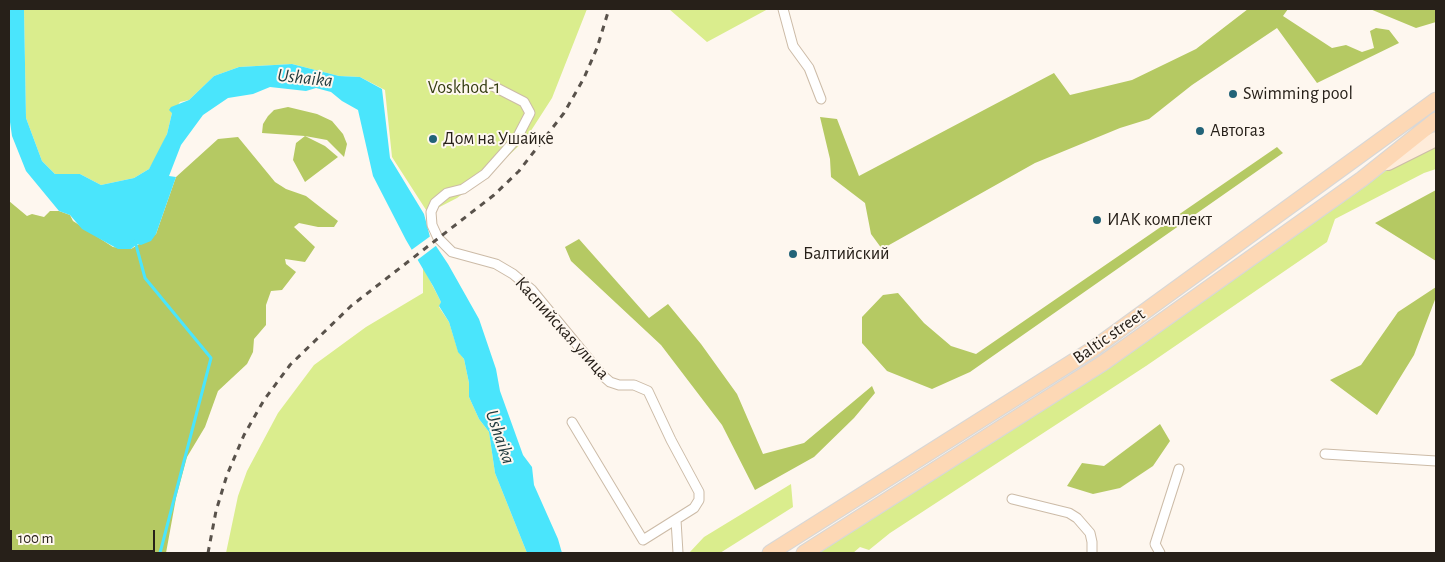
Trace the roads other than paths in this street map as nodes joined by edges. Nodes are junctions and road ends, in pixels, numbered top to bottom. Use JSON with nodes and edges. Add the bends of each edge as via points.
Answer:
{"nodes":[{"id":1,"x":783,"y":9,"type":"edge"},
{"id":2,"x":487,"y":84,"type":"dead end"},
{"id":3,"x":821,"y":99,"type":"dead end"},
{"id":4,"x":1436,"y":100,"type":"edge"},
{"id":5,"x":1436,"y":120,"type":"edge"},
{"id":6,"x":1436,"y":139,"type":"edge"},
{"id":7,"x":1362,"y":179,"type":"junction"},
{"id":8,"x":572,"y":422,"type":"dead end"},
{"id":9,"x":1325,"y":454,"type":"dead end"},
{"id":10,"x":1436,"y":461,"type":"edge"},
{"id":11,"x":1179,"y":469,"type":"dead end"},
{"id":12,"x":1012,"y":499,"type":"dead end"},
{"id":13,"x":676,"y":520,"type":"junction"},
{"id":14,"x":678,"y":553,"type":"edge"},
{"id":15,"x":770,"y":553,"type":"edge"},
{"id":16,"x":804,"y":553,"type":"edge"},
{"id":17,"x":1092,"y":553,"type":"edge"},
{"id":18,"x":1160,"y":553,"type":"edge"}],
"edges":[{"from":1,"to":3,"type":"street","via":[[793,46],[809,68]]},
{"from":2,"to":13,"type":"street","name":"Каспийская улица","via":[[524,102],[530,113],[517,138],[484,174],[463,189],[447,192],[435,203],[431,212],[432,225],[438,238],[452,252],[496,264],[532,290],[610,382],[634,385],[648,391],[699,492],[694,508]]},
{"from":4,"to":15,"type":"main road","name":"Baltic street","via":[[1093,349]]},
{"from":5,"to":7,"type":"main road","name":"Baltic street"},
{"from":6,"to":7,"type":"main road"},
{"from":7,"to":16,"type":"main road","name":"Baltic street","via":[[1103,363]]},
{"from":8,"to":13,"type":"street","via":[[643,540]]},
{"from":9,"to":10,"type":"street"},
{"from":11,"to":18,"type":"street","via":[[1156,544]]},
{"from":12,"to":17,"type":"street","via":[[1069,513],[1077,518],[1090,533]]},
{"from":13,"to":14,"type":"street"}]}
